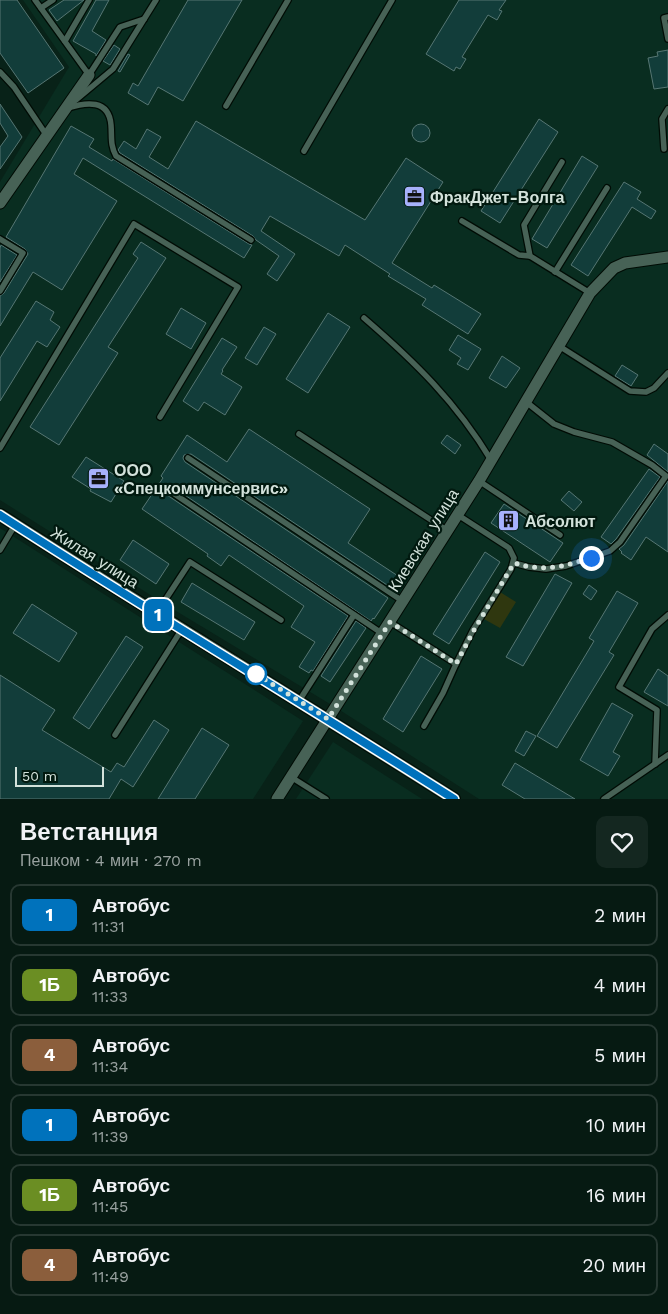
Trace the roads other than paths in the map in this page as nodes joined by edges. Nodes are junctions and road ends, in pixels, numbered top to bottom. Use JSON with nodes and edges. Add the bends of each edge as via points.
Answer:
{"nodes":[{"id":1,"x":35,"y":0,"type":"edge"},
{"id":2,"x":53,"y":0,"type":"edge"},
{"id":3,"x":88,"y":0,"type":"edge"},
{"id":4,"x":156,"y":0,"type":"edge"},
{"id":5,"x":288,"y":0,"type":"edge"},
{"id":6,"x":392,"y":0,"type":"edge"},
{"id":7,"x":41,"y":8,"type":"junction"},
{"id":8,"x":668,"y":18,"type":"edge"},
{"id":9,"x":144,"y":19,"type":"junction"},
{"id":10,"x":668,"y":40,"type":"edge"},
{"id":11,"x":65,"y":42,"type":"junction"},
{"id":12,"x":0,"y":72,"type":"edge"},
{"id":13,"x":88,"y":75,"type":"junction"},
{"id":14,"x":226,"y":106,"type":"dead end"},
{"id":15,"x":668,"y":109,"type":"edge"},
{"id":16,"x":65,"y":110,"type":"junction"},
{"id":17,"x":46,"y":136,"type":"junction"},
{"id":18,"x":664,"y":149,"type":"dead end"},
{"id":19,"x":304,"y":151,"type":"dead end"},
{"id":20,"x":562,"y":162,"type":"dead end"},
{"id":21,"x":607,"y":188,"type":"dead end"},
{"id":22,"x":0,"y":203,"type":"edge"},
{"id":23,"x":462,"y":221,"type":"dead end"},
{"id":24,"x":0,"y":239,"type":"edge"},
{"id":25,"x":251,"y":240,"type":"dead end"},
{"id":26,"x":530,"y":256,"type":"junction"},
{"id":27,"x":668,"y":257,"type":"edge"},
{"id":28,"x":555,"y":272,"type":"junction"},
{"id":29,"x":0,"y":291,"type":"edge"},
{"id":30,"x":590,"y":293,"type":"junction"},
{"id":31,"x":364,"y":318,"type":"dead end"},
{"id":32,"x":559,"y":346,"type":"junction"},
{"id":33,"x":668,"y":373,"type":"edge"},
{"id":34,"x":525,"y":401,"type":"junction"},
{"id":35,"x":160,"y":417,"type":"dead end"},
{"id":36,"x":299,"y":434,"type":"dead end"},
{"id":37,"x":0,"y":448,"type":"edge"},
{"id":38,"x":188,"y":458,"type":"dead end"},
{"id":39,"x":491,"y":460,"type":"junction"},
{"id":40,"x":479,"y":481,"type":"junction"},
{"id":41,"x":167,"y":489,"type":"dead end"},
{"id":42,"x":0,"y":515,"type":"edge"},
{"id":43,"x":458,"y":515,"type":"junction"},
{"id":44,"x":15,"y":525,"type":"junction"},
{"id":45,"x":448,"y":531,"type":"junction"},
{"id":46,"x":560,"y":535,"type":"dead end"},
{"id":47,"x":0,"y":550,"type":"edge"},
{"id":48,"x":514,"y":563,"type":"junction"},
{"id":49,"x":404,"y":602,"type":"junction"},
{"id":50,"x":156,"y":614,"type":"junction"},
{"id":51,"x":668,"y":614,"type":"edge"},
{"id":52,"x":354,"y":615,"type":"junction"},
{"id":53,"x":281,"y":620,"type":"dead end"},
{"id":54,"x":390,"y":622,"type":"junction"},
{"id":55,"x":182,"y":629,"type":"junction"},
{"id":56,"x":383,"y":634,"type":"junction"},
{"id":57,"x":456,"y":664,"type":"junction"},
{"id":58,"x":299,"y":701,"type":"junction"},
{"id":59,"x":328,"y":719,"type":"junction"},
{"id":60,"x":424,"y":726,"type":"dead end"},
{"id":61,"x":115,"y":735,"type":"dead end"},
{"id":62,"x":668,"y":755,"type":"edge"},
{"id":63,"x":655,"y":764,"type":"junction"},
{"id":64,"x":291,"y":777,"type":"junction"},
{"id":65,"x":277,"y":799,"type":"edge"},
{"id":66,"x":326,"y":799,"type":"edge"},
{"id":67,"x":454,"y":799,"type":"edge"},
{"id":68,"x":604,"y":799,"type":"edge"}],
"edges":[{"from":1,"to":7,"type":"lane"},
{"from":2,"to":7,"type":"lane"},
{"from":3,"to":11,"type":"lane"},
{"from":4,"to":9,"type":"lane"},
{"from":5,"to":14,"type":"lane"},
{"from":6,"to":19,"type":"lane"},
{"from":7,"to":11,"type":"lane"},
{"from":8,"to":10,"type":"lane","via":[[664,18]]},
{"from":9,"to":13,"type":"lane","via":[[120,28]]},
{"from":9,"to":16,"type":"lane","via":[[114,69]]},
{"from":11,"to":13,"type":"lane"},
{"from":12,"to":17,"type":"lane","via":[[14,87]]},
{"from":13,"to":16,"type":"street"},
{"from":15,"to":18,"type":"lane","via":[[662,119]]},
{"from":16,"to":17,"type":"street"},
{"from":16,"to":25,"type":"lane","via":[[80,104],[102,106],[111,123],[111,147],[116,156]]},
{"from":17,"to":22,"type":"street"},
{"from":20,"to":26,"type":"lane","via":[[524,225]]},
{"from":21,"to":28,"type":"lane"},
{"from":23,"to":26,"type":"lane","via":[[519,255]]},
{"from":24,"to":29,"type":"lane","via":[[23,253]]},
{"from":26,"to":28,"type":"lane"},
{"from":27,"to":30,"type":"street","name":"Киевская улица","via":[[614,268]]},
{"from":28,"to":30,"type":"lane"},
{"from":30,"to":32,"type":"street","name":"Киевская улица"},
{"from":31,"to":39,"type":"lane","via":[[410,358],[452,404]]},
{"from":32,"to":33,"type":"lane","via":[[630,391],[646,392]]},
{"from":32,"to":34,"type":"street","name":"Киевская улица"},
{"from":34,"to":39,"type":"street","name":"Киевская улица"},
{"from":34,"to":48,"type":"lane","via":[[554,424],[612,442],[666,476],[620,542],[610,551],[566,566],[546,569]]},
{"from":35,"to":37,"type":"lane","via":[[238,287],[134,224]]},
{"from":36,"to":45,"type":"lane"},
{"from":38,"to":49,"type":"lane"},
{"from":39,"to":40,"type":"street","name":"Киевская улица"},
{"from":40,"to":43,"type":"street","name":"Киевская улица"},
{"from":40,"to":46,"type":"lane"},
{"from":41,"to":52,"type":"lane"},
{"from":42,"to":44,"type":"main road","name":"Жилая улица"},
{"from":43,"to":45,"type":"street","name":"Киевская улица"},
{"from":43,"to":48,"type":"lane","via":[[509,548]]},
{"from":44,"to":47,"type":"lane"},
{"from":44,"to":50,"type":"main road","name":"Жилая улица"},
{"from":45,"to":49,"type":"street","name":"Киевская улица"},
{"from":48,"to":57,"type":"lane"},
{"from":49,"to":54,"type":"street","name":"Киевская улица"},
{"from":50,"to":53,"type":"lane","via":[[190,562]]},
{"from":50,"to":55,"type":"main road","name":"Жилая улица"},
{"from":51,"to":63,"type":"lane","via":[[652,629],[619,687],[657,710]]},
{"from":52,"to":56,"type":"lane"},
{"from":52,"to":58,"type":"lane"},
{"from":54,"to":56,"type":"street","name":"Киевская улица"},
{"from":54,"to":57,"type":"lane"},
{"from":55,"to":58,"type":"main road","name":"Жилая улица"},
{"from":55,"to":61,"type":"lane"},
{"from":56,"to":59,"type":"street","name":"Киевская улица"},
{"from":57,"to":60,"type":"lane"},
{"from":58,"to":59,"type":"main road","name":"Жилая улица"},
{"from":59,"to":64,"type":"street","name":"Киевская улица"},
{"from":59,"to":67,"type":"main road","name":"Жилая улица"},
{"from":62,"to":63,"type":"lane"},
{"from":63,"to":68,"type":"lane"},
{"from":64,"to":65,"type":"street","name":"Киевская улица"},
{"from":64,"to":66,"type":"lane"}]}
